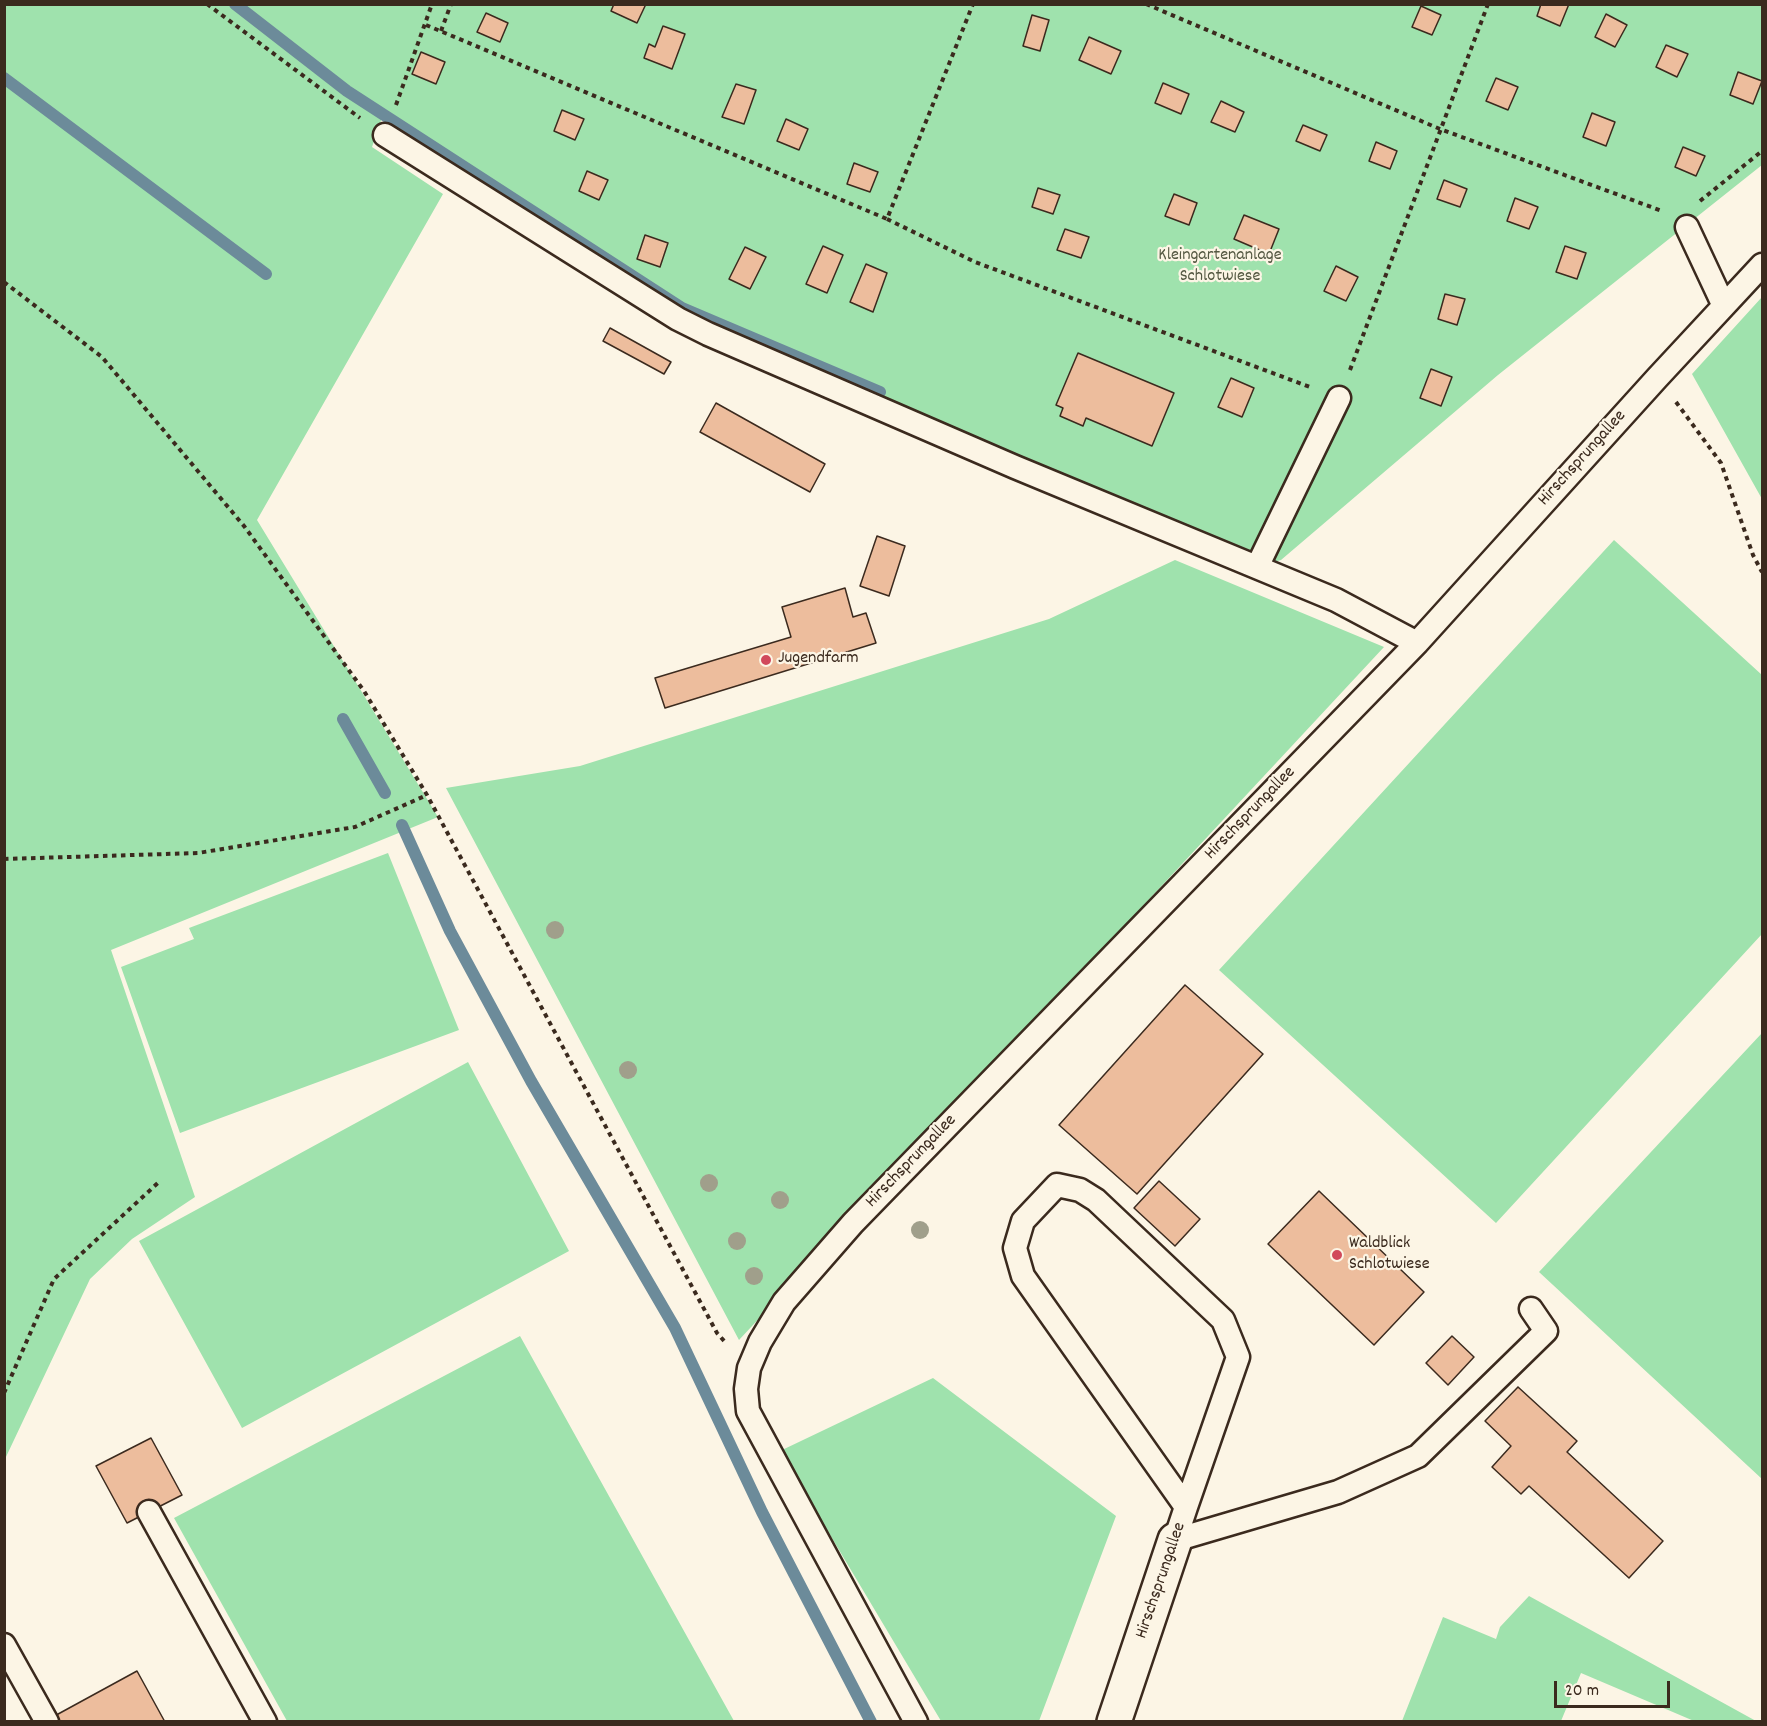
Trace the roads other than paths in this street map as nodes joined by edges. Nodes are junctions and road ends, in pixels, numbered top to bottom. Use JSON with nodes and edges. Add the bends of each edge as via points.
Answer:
{"nodes":[{"id":1,"x":385,"y":135,"type":"road end"},
{"id":2,"x":1683,"y":222,"type":"road end"},
{"id":3,"x":1762,"y":266,"type":"edge"},
{"id":4,"x":1724,"y":306,"type":"junction"},
{"id":5,"x":1339,"y":398,"type":"road end"},
{"id":6,"x":1257,"y":567,"type":"junction"},
{"id":7,"x":1417,"y":643,"type":"junction"},
{"id":8,"x":1531,"y":1309,"type":"dead end"},
{"id":9,"x":1186,"y":1508,"type":"junction"},
{"id":10,"x":149,"y":1512,"type":"dead end"},
{"id":11,"x":1175,"y":1540,"type":"junction"},
{"id":12,"x":4,"y":1645,"type":"edge"},
{"id":13,"x":47,"y":1722,"type":"edge"},
{"id":14,"x":265,"y":1722,"type":"edge"},
{"id":15,"x":916,"y":1722,"type":"edge"},
{"id":16,"x":1114,"y":1722,"type":"edge"}],
"edges":[{"from":1,"to":6,"type":"lane","via":[[708,334]]},
{"from":2,"to":4,"type":"lane"},
{"from":3,"to":4,"type":"lane","name":"Hirschsprungallee"},
{"from":4,"to":7,"type":"lane","name":"Hirschsprungallee"},
{"from":5,"to":6,"type":"lane"},
{"from":6,"to":7,"type":"lane","via":[[1336,600]]},
{"from":7,"to":15,"type":"lane","name":"Hirschsprungallee","via":[[853,1223],[784,1302],[749,1368],[748,1411]]},
{"from":8,"to":11,"type":"lane","via":[[1546,1331],[1418,1456],[1338,1492]]},
{"from":9,"to":9,"type":"lane","name":"Hirschsprungallee","via":[[1023,1276],[1015,1248],[1023,1221],[1058,1185],[1080,1190],[1096,1200],[1223,1320],[1238,1357]]},
{"from":9,"to":11,"type":"lane","name":"Hirschsprungallee"},
{"from":10,"to":14,"type":"lane"},
{"from":11,"to":16,"type":"street","name":"Hirschsprungallee"},
{"from":12,"to":13,"type":"lane"}]}
